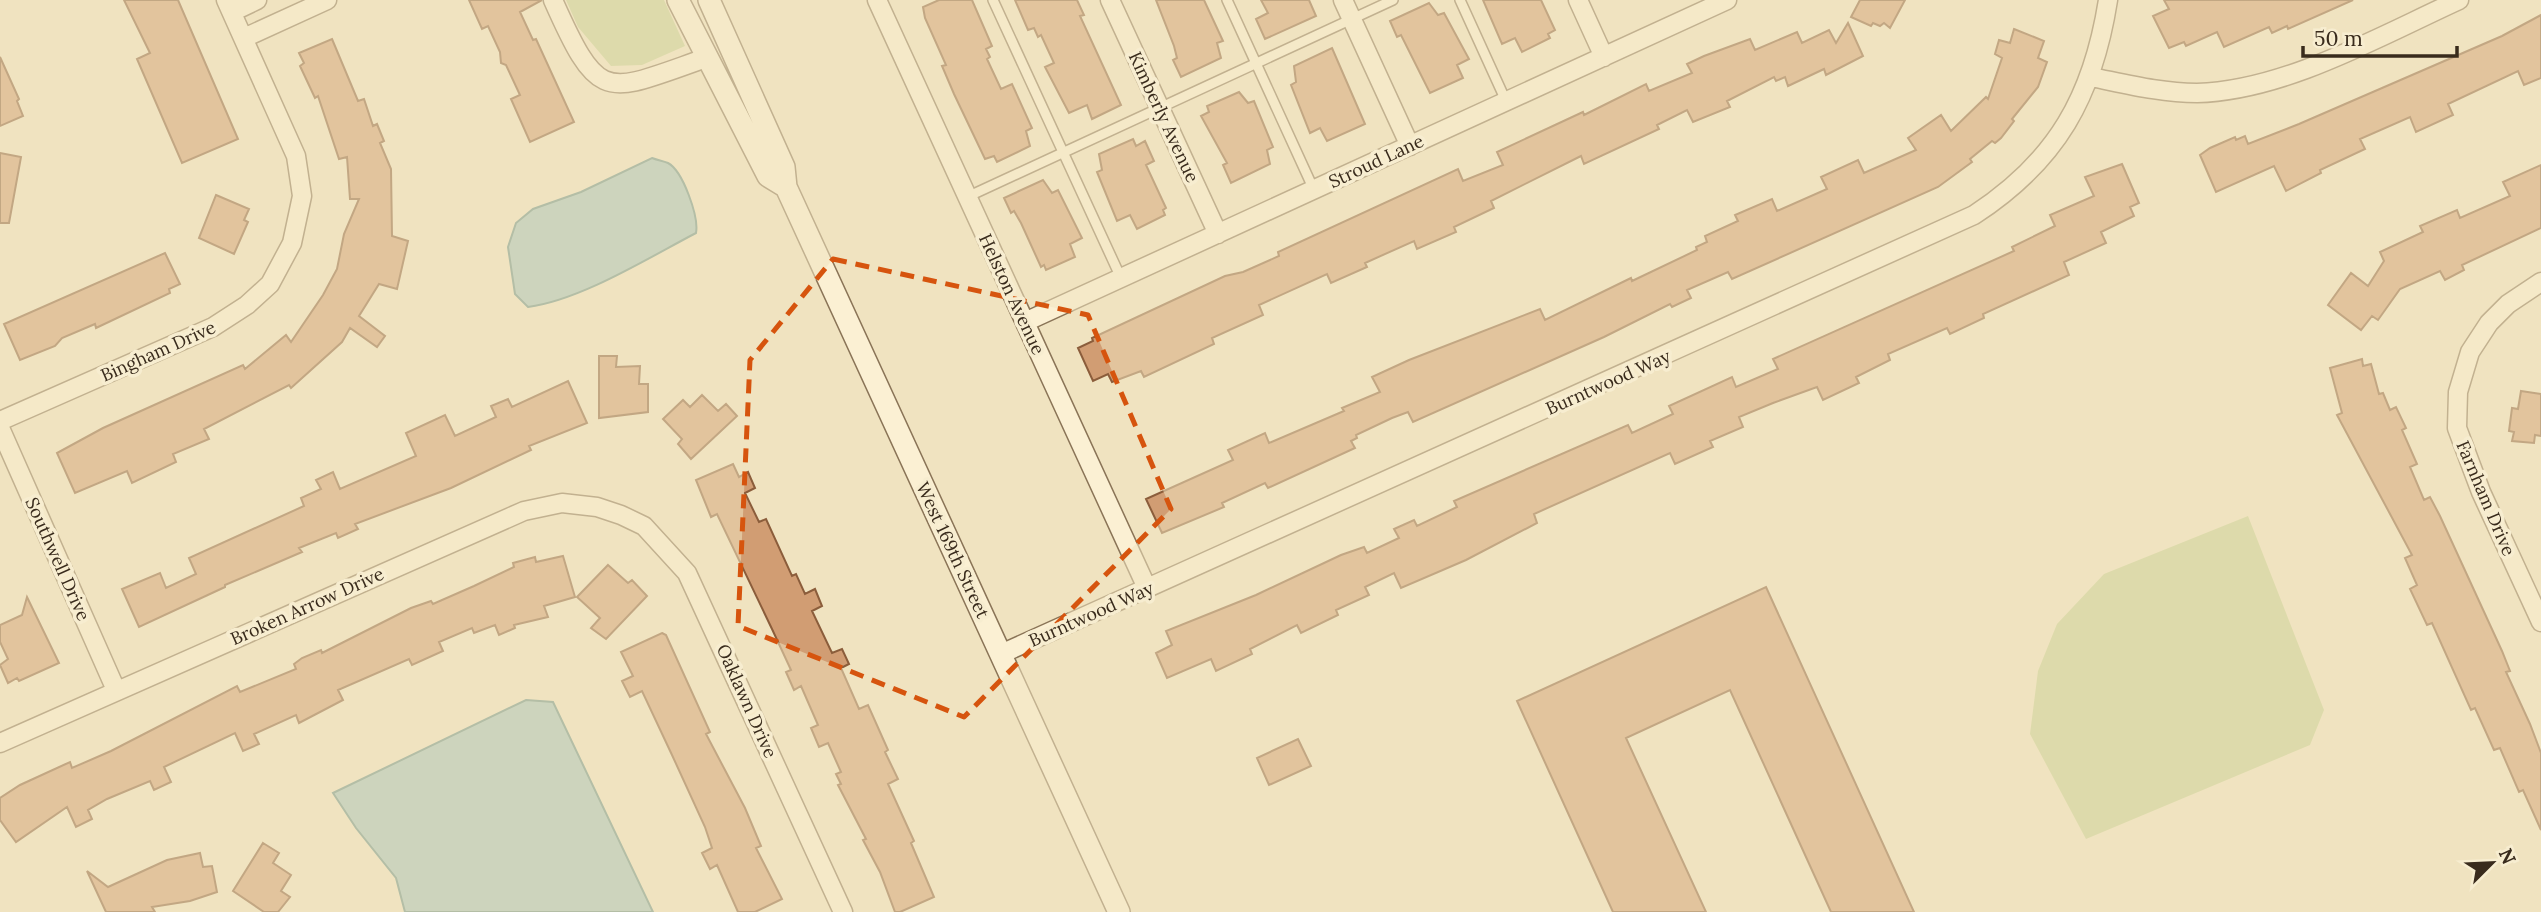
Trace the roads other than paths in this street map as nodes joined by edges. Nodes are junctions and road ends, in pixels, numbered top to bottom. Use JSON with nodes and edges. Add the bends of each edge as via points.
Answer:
{"nodes":[{"id":1,"x":257,"y":0,"type":"edge"},
{"id":2,"x":327,"y":0,"type":"edge"},
{"id":3,"x":553,"y":0,"type":"edge"},
{"id":4,"x":678,"y":0,"type":"edge"},
{"id":5,"x":709,"y":0,"type":"edge"},
{"id":6,"x":877,"y":0,"type":"edge"},
{"id":7,"x":993,"y":0,"type":"edge"},
{"id":8,"x":1110,"y":0,"type":"edge"},
{"id":9,"x":1227,"y":0,"type":"edge"},
{"id":10,"x":1343,"y":0,"type":"edge"},
{"id":11,"x":1393,"y":0,"type":"edge"},
{"id":12,"x":1460,"y":0,"type":"edge"},
{"id":13,"x":1578,"y":0,"type":"edge"},
{"id":14,"x":1727,"y":0,"type":"edge"},
{"id":15,"x":2108,"y":0,"type":"edge"},
{"id":16,"x":2452,"y":1,"type":"edge"},
{"id":17,"x":229,"y":6,"type":"edge"},
{"id":18,"x":1697,"y":6,"type":"edge"},
{"id":19,"x":1352,"y":19,"type":"junction"},
{"id":20,"x":244,"y":38,"type":"junction"},
{"id":21,"x":1604,"y":57,"type":"junction"},
{"id":22,"x":706,"y":58,"type":"junction"},
{"id":23,"x":1255,"y":64,"type":"junction"},
{"id":24,"x":2091,"y":77,"type":"junction"},
{"id":25,"x":1506,"y":101,"type":"junction"},
{"id":26,"x":1160,"y":108,"type":"junction"},
{"id":27,"x":1410,"y":146,"type":"junction"},
{"id":28,"x":1063,"y":153,"type":"junction"},
{"id":29,"x":786,"y":187,"type":"junction"},
{"id":30,"x":1314,"y":190,"type":"junction"},
{"id":31,"x":967,"y":197,"type":"junction"},
{"id":32,"x":1218,"y":234,"type":"junction"},
{"id":33,"x":1121,"y":278,"type":"junction"},
{"id":34,"x":2541,"y":282,"type":"edge"},
{"id":35,"x":1025,"y":322,"type":"junction"},
{"id":36,"x":0,"y":421,"type":"edge"},
{"id":37,"x":0,"y":428,"type":"edge"},
{"id":38,"x":621,"y":515,"type":"joint"},
{"id":39,"x":1147,"y":589,"type":"junction"},
{"id":40,"x":2541,"y":622,"type":"edge"},
{"id":41,"x":1001,"y":654,"type":"junction"},
{"id":42,"x":116,"y":690,"type":"junction"},
{"id":43,"x":0,"y":743,"type":"edge"},
{"id":44,"x":843,"y":912,"type":"edge"},
{"id":45,"x":1119,"y":912,"type":"edge"}],
"edges":[{"from":1,"to":17,"type":"street"},
{"from":2,"to":20,"type":"street"},
{"from":3,"to":22,"type":"street","via":[[588,68],[609,83],[629,85]]},
{"from":4,"to":22,"type":"street","name":"West 169th Street"},
{"from":5,"to":29,"type":"street","name":"West 169th Street","via":[[784,167]]},
{"from":6,"to":31,"type":"street","name":"Helston Avenue"},
{"from":7,"to":28,"type":"lane"},
{"from":8,"to":26,"type":"street","name":"Kimberly Avenue"},
{"from":9,"to":23,"type":"lane"},
{"from":10,"to":19,"type":"street"},
{"from":11,"to":19,"type":"lane"},
{"from":12,"to":25,"type":"lane"},
{"from":13,"to":21,"type":"street"},
{"from":14,"to":18,"type":"street","name":"Stroud Lane"},
{"from":15,"to":24,"type":"street","name":"Burntwood Way"},
{"from":16,"to":24,"type":"street","via":[[2303,70],[2242,89],[2196,93]]},
{"from":17,"to":20,"type":"street","name":"Bingham Drive"},
{"from":18,"to":21,"type":"street","name":"Stroud Lane"},
{"from":19,"to":23,"type":"lane"},
{"from":19,"to":27,"type":"street"},
{"from":20,"to":36,"type":"street","name":"Bingham Drive","via":[[296,156],[302,196],[292,243],[270,284],[213,327]]},
{"from":21,"to":25,"type":"street","name":"Stroud Lane"},
{"from":22,"to":29,"type":"street","name":"West 169th Street","via":[[768,176]]},
{"from":23,"to":26,"type":"lane"},
{"from":23,"to":30,"type":"lane"},
{"from":24,"to":39,"type":"street","name":"Burntwood Way","via":[[2047,152],[1975,215]]},
{"from":25,"to":27,"type":"street","name":"Stroud Lane"},
{"from":26,"to":28,"type":"lane"},
{"from":26,"to":32,"type":"street","name":"Kimberly Avenue"},
{"from":27,"to":30,"type":"street","name":"Stroud Lane"},
{"from":28,"to":31,"type":"lane"},
{"from":28,"to":33,"type":"lane"},
{"from":29,"to":41,"type":"street","name":"West 169th Street"},
{"from":30,"to":32,"type":"street","name":"Stroud Lane"},
{"from":31,"to":35,"type":"street","name":"Helston Avenue"},
{"from":32,"to":33,"type":"street","name":"Stroud Lane"},
{"from":33,"to":35,"type":"street","name":"Stroud Lane"},
{"from":34,"to":40,"type":"street","name":"Farnham Drive","via":[[2489,323],[2463,369],[2457,428]]},
{"from":35,"to":39,"type":"street","name":"Helston Avenue"},
{"from":37,"to":42,"type":"street","name":"Southwell Drive"},
{"from":38,"to":42,"type":"street","name":"Broken Arrow Drive","via":[[562,503],[524,511]]},
{"from":38,"to":44,"type":"street","name":"Oaklawn Drive","via":[[644,526],[687,573]]},
{"from":39,"to":41,"type":"street","name":"Burntwood Way"},
{"from":41,"to":45,"type":"street","name":"West 169th Street"},
{"from":42,"to":43,"type":"street","name":"Broken Arrow Drive"}]}
